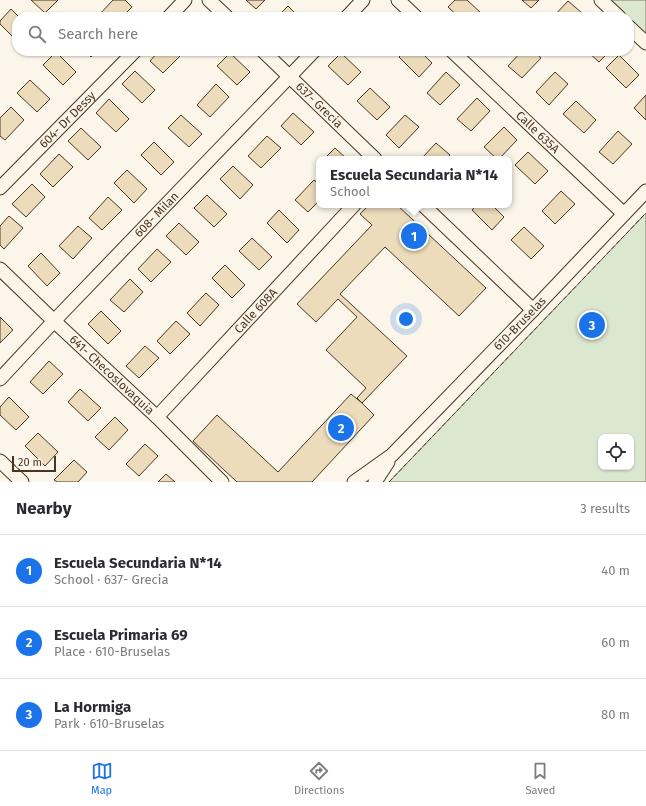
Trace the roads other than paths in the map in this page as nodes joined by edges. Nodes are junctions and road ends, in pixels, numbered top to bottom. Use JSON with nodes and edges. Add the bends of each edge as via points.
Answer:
{"nodes":[{"id":1,"x":185,"y":0,"type":"edge"},
{"id":2,"x":209,"y":0,"type":"edge"},
{"id":3,"x":363,"y":0,"type":"edge"},
{"id":4,"x":398,"y":0,"type":"edge"},
{"id":5,"x":601,"y":0,"type":"edge"},
{"id":6,"x":173,"y":12,"type":"edge"},
{"id":7,"x":222,"y":12,"type":"edge"},
{"id":8,"x":352,"y":12,"type":"edge"},
{"id":9,"x":411,"y":12,"type":"edge"},
{"id":10,"x":614,"y":12,"type":"edge"},
{"id":11,"x":634,"y":32,"type":"edge"},
{"id":12,"x":646,"y":43,"type":"edge"},
{"id":13,"x":130,"y":56,"type":"edge"},
{"id":14,"x":267,"y":56,"type":"edge"},
{"id":15,"x":309,"y":56,"type":"edge"},
{"id":16,"x":457,"y":56,"type":"edge"},
{"id":17,"x":290,"y":77,"type":"junction"},
{"id":18,"x":372,"y":156,"type":"edge"},
{"id":19,"x":0,"y":188,"type":"edge"},
{"id":20,"x":646,"y":191,"type":"edge"},
{"id":21,"x":351,"y":208,"type":"edge"},
{"id":22,"x":426,"y":208,"type":"edge"},
{"id":23,"x":624,"y":214,"type":"junction"},
{"id":24,"x":0,"y":269,"type":"edge"},
{"id":25,"x":533,"y":310,"type":"junction"},
{"id":26,"x":54,"y":321,"type":"junction"},
{"id":27,"x":0,"y":379,"type":"edge"},
{"id":28,"x":157,"y":417,"type":"junction"},
{"id":29,"x":392,"y":455,"type":"junction"},
{"id":30,"x":0,"y":461,"type":"edge"},
{"id":31,"x":22,"y":482,"type":"edge"},
{"id":32,"x":222,"y":482,"type":"edge"},
{"id":33,"x":354,"y":482,"type":"edge"},
{"id":34,"x":374,"y":482,"type":"edge"}],
"edges":[{"from":1,"to":6,"type":"street"},
{"from":2,"to":7,"type":"street"},
{"from":3,"to":8,"type":"street"},
{"from":4,"to":9,"type":"street"},
{"from":5,"to":10,"type":"street"},
{"from":11,"to":12,"type":"street"},
{"from":13,"to":19,"type":"street","name":"604- Dr Dessy"},
{"from":14,"to":17,"type":"street","name":"637- Grecia"},
{"from":15,"to":17,"type":"street","name":"608- Milan"},
{"from":16,"to":23,"type":"street","name":"Calle 635A"},
{"from":17,"to":18,"type":"street","name":"637- Grecia"},
{"from":17,"to":26,"type":"street","name":"608- Milan"},
{"from":20,"to":23,"type":"street","name":"610-Bruselas"},
{"from":21,"to":28,"type":"street","name":"Calle 608A"},
{"from":22,"to":25,"type":"street"},
{"from":23,"to":25,"type":"street","name":"610-Bruselas"},
{"from":24,"to":26,"type":"street","name":"641- Checoslovaquia"},
{"from":25,"to":29,"type":"street","name":"610-Bruselas"},
{"from":26,"to":27,"type":"street","name":"608- Milan"},
{"from":26,"to":28,"type":"street","name":"641- Checoslovaquia"},
{"from":28,"to":32,"type":"street","name":"641- Checoslovaquia"},
{"from":29,"to":33,"type":"street","name":"610-Bruselas"},
{"from":29,"to":34,"type":"street","name":"610-Bruselas"},
{"from":30,"to":31,"type":"street"}]}
